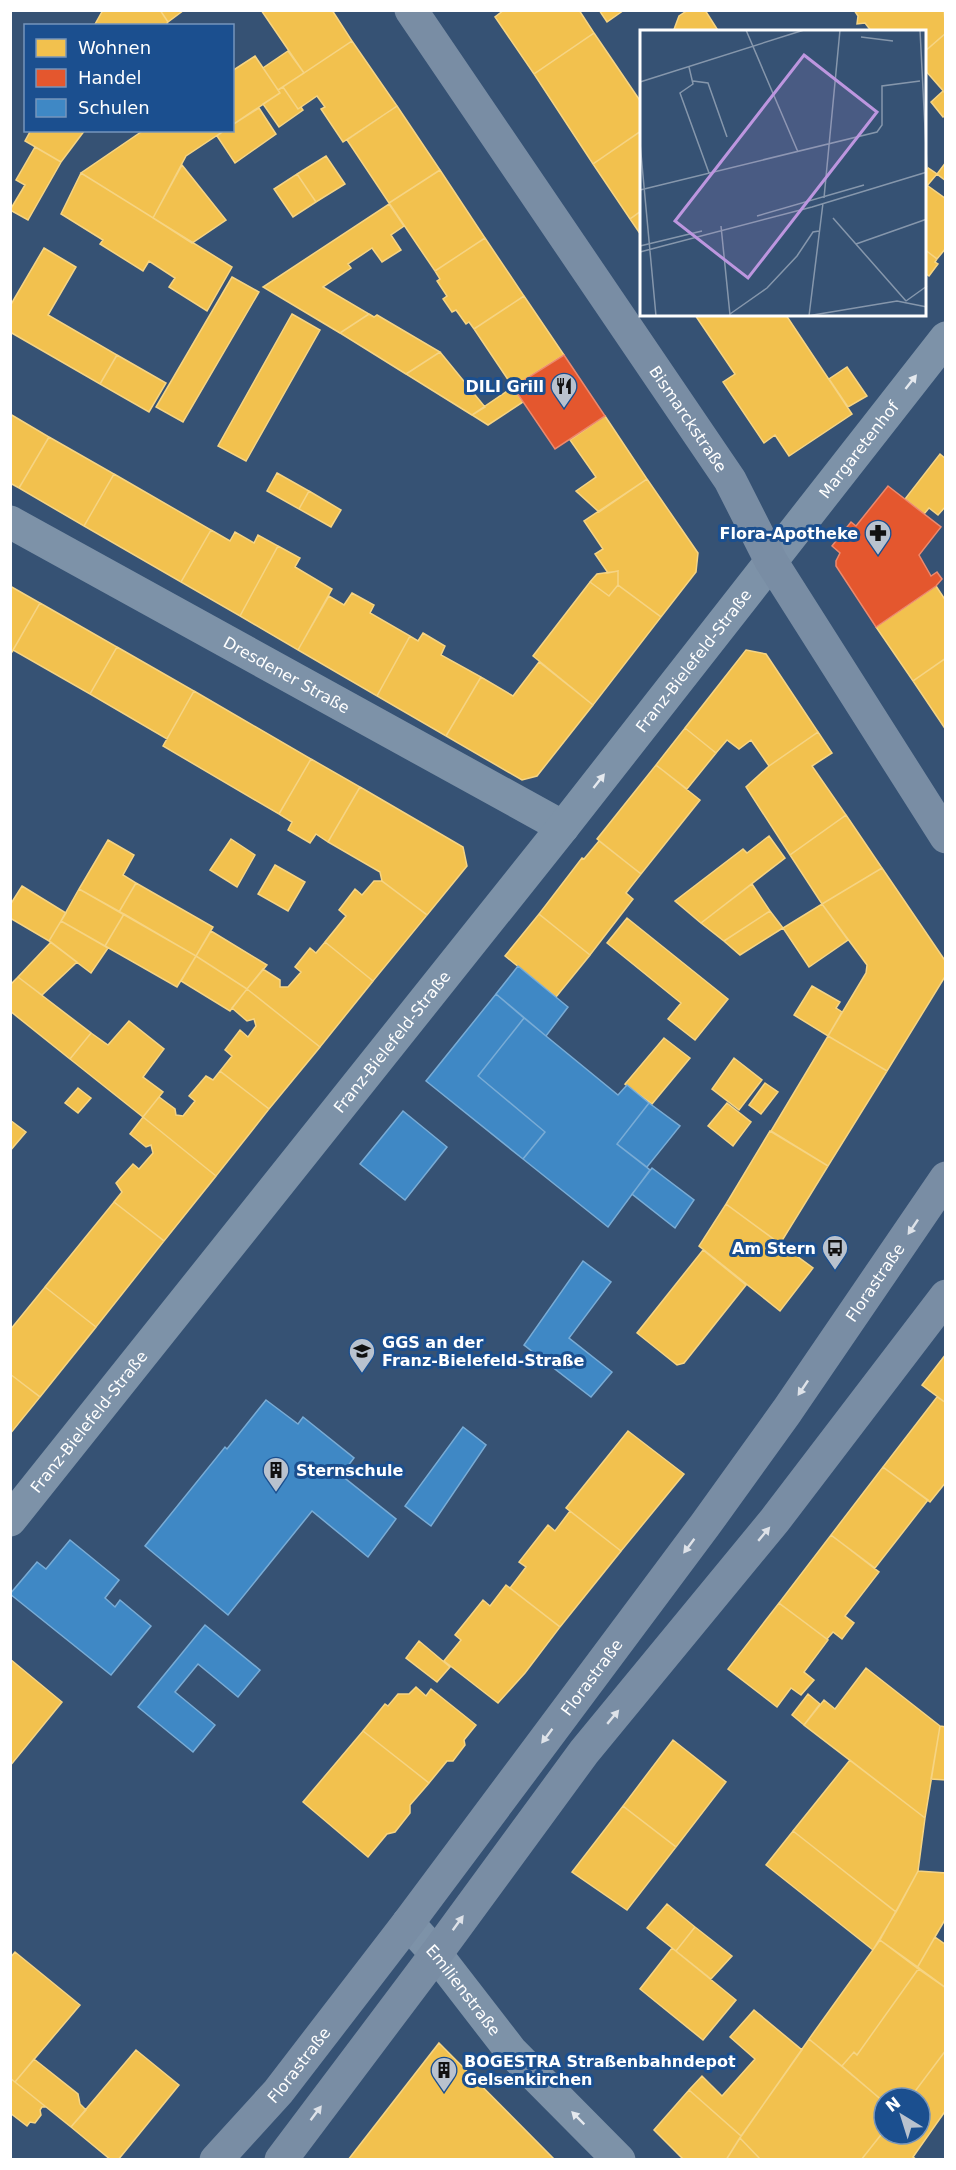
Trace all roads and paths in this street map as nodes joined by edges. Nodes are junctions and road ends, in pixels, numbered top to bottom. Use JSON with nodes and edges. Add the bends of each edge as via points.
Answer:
{"nodes":[{"id":1,"x":411,"y":10,"type":"edge"},
{"id":2,"x":945,"y":338,"type":"edge"},
{"id":3,"x":10,"y":522,"type":"edge"},
{"id":4,"x":771,"y":561,"type":"junction"},
{"id":5,"x":563,"y":827,"type":"junction"},
{"id":6,"x":945,"y":837,"type":"edge"},
{"id":7,"x":945,"y":1178,"type":"edge"},
{"id":8,"x":945,"y":1296,"type":"edge"},
{"id":9,"x":10,"y":1520,"type":"edge"},
{"id":10,"x":408,"y":1923,"type":"junction"},
{"id":11,"x":436,"y":1954,"type":"junction"},
{"id":12,"x":216,"y":2160,"type":"edge"},
{"id":13,"x":281,"y":2160,"type":"edge"},
{"id":14,"x":619,"y":2160,"type":"edge"}],
"edges":[{"from":1,"to":4,"type":"main road","name":"Bismarckstraße","via":[[730,480]]},
{"from":4,"to":2,"type":"street","name":"Margaretenhof","one_way":true},
{"from":3,"to":5,"type":"street","name":"Dresdener Straße"},
{"from":5,"to":4,"type":"street","name":"Franz-Bielefeld-Straße","one_way":true},
{"from":4,"to":6,"type":"main road","name":"Bismarckstraße"},
{"from":5,"to":9,"type":"street","name":"Franz-Bielefeld-Straße"},
{"from":7,"to":10,"type":"main road","name":"Florastraße","one_way":true,"via":[[712,1516]]},
{"from":11,"to":8,"type":"main road","one_way":true,"via":[[584,1752],[775,1520]]},
{"from":10,"to":11,"type":"street","name":"Emilienstraße"},
{"from":10,"to":12,"type":"main road","name":"Florastraße","via":[[278,2092]]},
{"from":13,"to":11,"type":"main road","one_way":true},
{"from":14,"to":11,"type":"street","name":"Emilienstraße","one_way":true,"via":[[511,2051]]}]}
